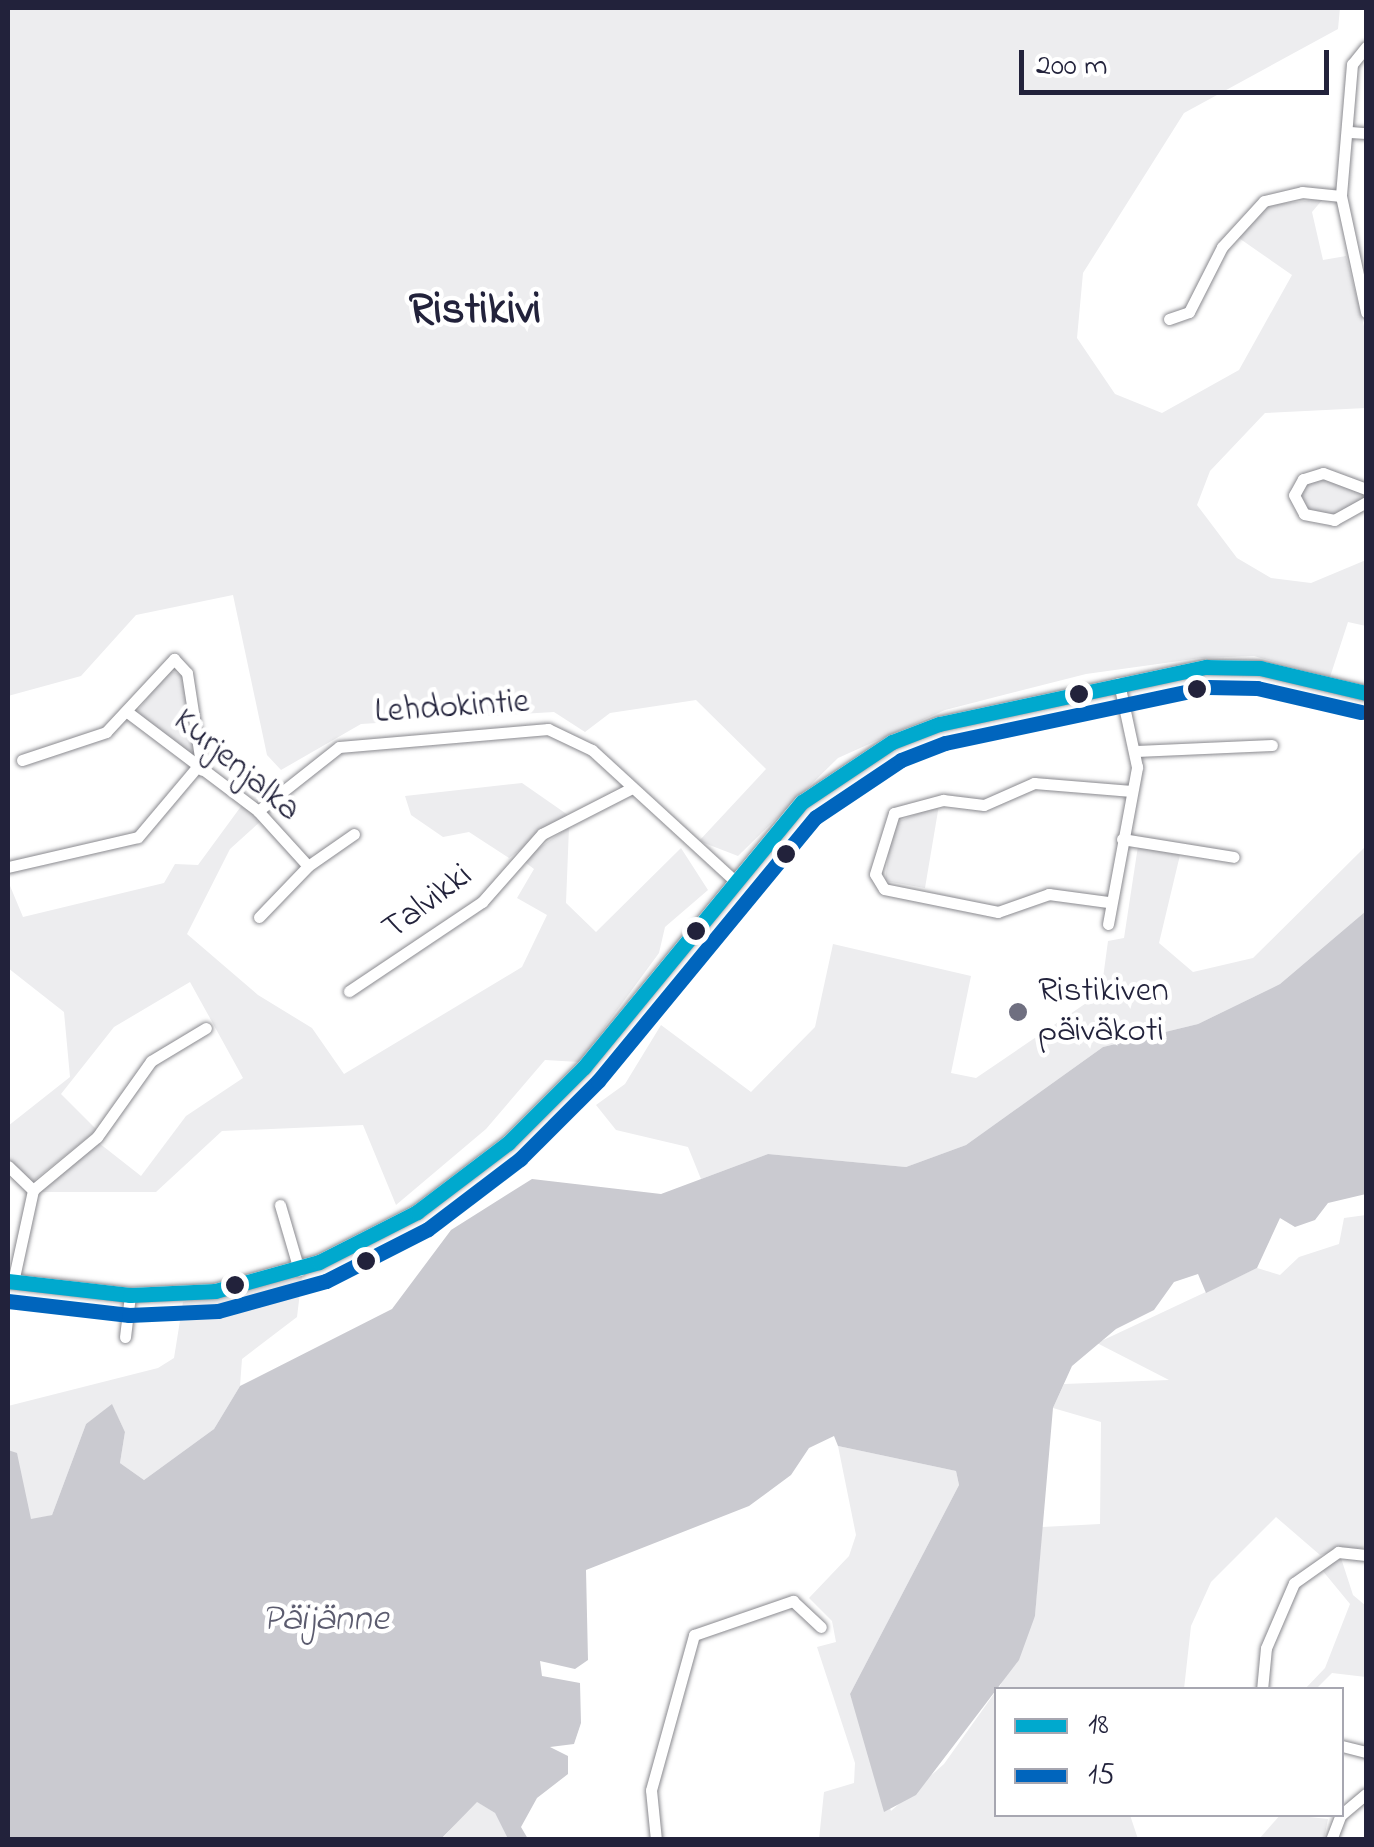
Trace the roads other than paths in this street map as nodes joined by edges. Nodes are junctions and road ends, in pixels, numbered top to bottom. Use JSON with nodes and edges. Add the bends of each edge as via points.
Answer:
{"nodes":[{"id":1,"x":1366,"y":47,"type":"edge"},
{"id":2,"x":1350,"y":132,"type":"junction"},
{"id":3,"x":1366,"y":133,"type":"edge"},
{"id":4,"x":1341,"y":196,"type":"junction"},
{"id":5,"x":1366,"y":312,"type":"edge"},
{"id":6,"x":1169,"y":319,"type":"dead end"},
{"id":7,"x":1366,"y":489,"type":"edge"},
{"id":8,"x":1366,"y":502,"type":"edge"},
{"id":9,"x":1119,"y":683,"type":"junction"},
{"id":10,"x":1366,"y":692,"type":"edge"},
{"id":11,"x":126,"y":711,"type":"junction"},
{"id":12,"x":1272,"y":746,"type":"dead end"},
{"id":13,"x":1136,"y":751,"type":"junction"},
{"id":14,"x":22,"y":760,"type":"dead end"},
{"id":15,"x":200,"y":768,"type":"junction"},
{"id":16,"x":632,"y":788,"type":"junction"},
{"id":17,"x":1132,"y":792,"type":"junction"},
{"id":18,"x":258,"y":812,"type":"junction"},
{"id":19,"x":354,"y":834,"type":"dead end"},
{"id":20,"x":1122,"y":839,"type":"junction"},
{"id":21,"x":1234,"y":857,"type":"dead end"},
{"id":22,"x":308,"y":866,"type":"junction"},
{"id":23,"x":8,"y":868,"type":"edge"},
{"id":24,"x":736,"y":882,"type":"junction"},
{"id":25,"x":1108,"y":902,"type":"junction"},
{"id":26,"x":258,"y":917,"type":"dead end"},
{"id":27,"x":1108,"y":924,"type":"dead end"},
{"id":28,"x":349,"y":991,"type":"dead end"},
{"id":29,"x":206,"y":1028,"type":"dead end"},
{"id":30,"x":8,"y":1166,"type":"edge"},
{"id":31,"x":33,"y":1190,"type":"junction"},
{"id":32,"x":280,"y":1205,"type":"dead end"},
{"id":33,"x":299,"y":1270,"type":"junction"},
{"id":34,"x":10,"y":1282,"type":"edge"},
{"id":35,"x":130,"y":1295,"type":"junction"},
{"id":36,"x":125,"y":1337,"type":"dead end"},
{"id":37,"x":1366,"y":1554,"type":"edge"},
{"id":38,"x":821,"y":1626,"type":"dead end"},
{"id":39,"x":1262,"y":1687,"type":"edge"},
{"id":40,"x":1366,"y":1794,"type":"edge"},
{"id":41,"x":1344,"y":1812,"type":"edge"},
{"id":42,"x":656,"y":1840,"type":"edge"}],
"edges":[{"from":1,"to":2,"type":"street","via":[[1352,64]]},
{"from":2,"to":3,"type":"street"},
{"from":2,"to":4,"type":"street"},
{"from":4,"to":5,"type":"street"},
{"from":4,"to":6,"type":"street","via":[[1302,192],[1264,201],[1222,247],[1189,312]]},
{"from":7,"to":8,"type":"street","via":[[1323,473],[1303,479],[1294,495],[1304,514],[1334,520]]},
{"from":9,"to":10,"type":"street","via":[[1234,666]]},
{"from":9,"to":13,"type":"street"},
{"from":9,"to":24,"type":"street","via":[[892,742],[802,802]]},
{"from":11,"to":14,"type":"street","via":[[96,737]]},
{"from":11,"to":15,"type":"street","name":"Kurjenjalka"},
{"from":11,"to":15,"type":"street","via":[[164,665],[182,660]]},
{"from":12,"to":13,"type":"street"},
{"from":13,"to":17,"type":"street"},
{"from":15,"to":18,"type":"street","name":"Kurjenjalka"},
{"from":15,"to":23,"type":"street","via":[[138,837]]},
{"from":16,"to":18,"type":"street","name":"Lehdokintie","via":[[574,738],[524,727],[339,747]]},
{"from":16,"to":24,"type":"street","name":"Lehdokintie"},
{"from":16,"to":28,"type":"street","name":"Talvikki","via":[[542,834],[482,902]]},
{"from":17,"to":20,"type":"street"},
{"from":17,"to":25,"type":"street","via":[[1034,783],[984,805],[943,800],[894,812],[875,874],[884,889],[998,912],[1054,894]]},
{"from":18,"to":22,"type":"street","name":"Kurjenjalka"},
{"from":19,"to":22,"type":"street"},
{"from":20,"to":21,"type":"street"},
{"from":20,"to":25,"type":"street"},
{"from":22,"to":26,"type":"street"},
{"from":24,"to":33,"type":"street","via":[[605,1045],[508,1143],[417,1212]]},
{"from":25,"to":27,"type":"street"},
{"from":29,"to":31,"type":"street","via":[[152,1061],[96,1137]]},
{"from":30,"to":31,"type":"street"},
{"from":31,"to":34,"type":"street"},
{"from":32,"to":33,"type":"street"},
{"from":33,"to":35,"type":"street","via":[[215,1291]]},
{"from":34,"to":35,"type":"street"},
{"from":35,"to":36,"type":"street"},
{"from":37,"to":39,"type":"street","via":[[1338,1552],[1294,1583],[1266,1648]]},
{"from":38,"to":42,"type":"street","via":[[792,1600],[694,1635],[651,1790]]},
{"from":40,"to":41,"type":"street"}]}
